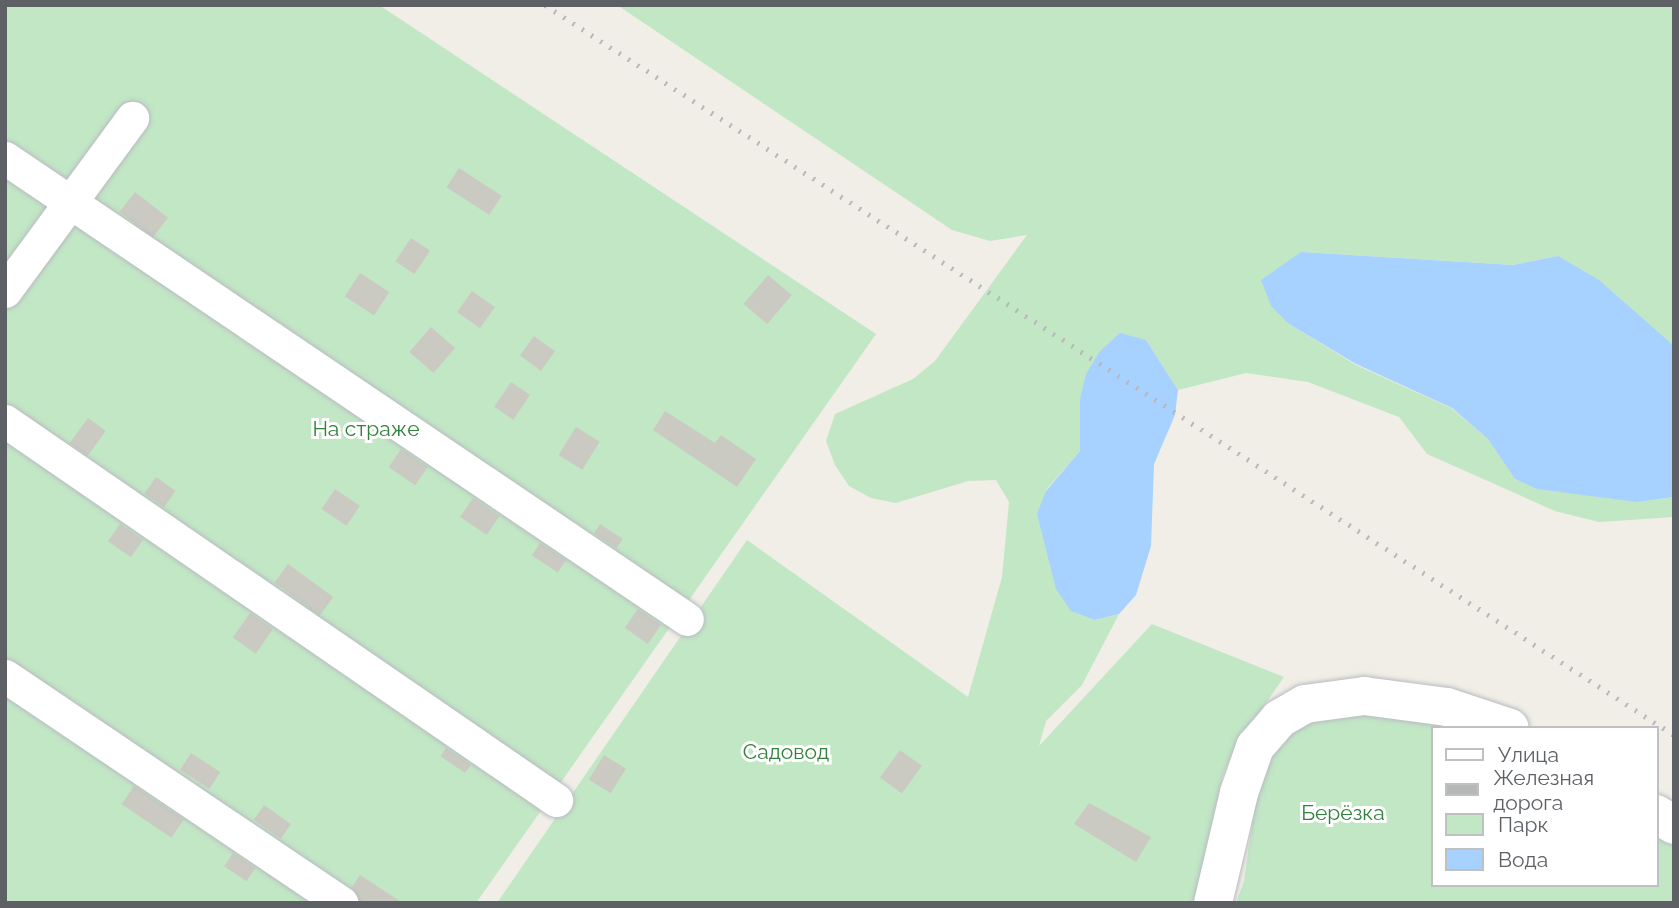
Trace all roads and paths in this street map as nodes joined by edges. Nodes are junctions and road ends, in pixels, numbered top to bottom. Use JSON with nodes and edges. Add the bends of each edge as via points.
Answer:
{"nodes":[{"id":1,"x":132,"y":118,"type":"dead end"},
{"id":2,"x":5,"y":158,"type":"edge"},
{"id":3,"x":67,"y":200,"type":"junction"},
{"id":4,"x":5,"y":291,"type":"edge"},
{"id":5,"x":5,"y":421,"type":"edge"},
{"id":6,"x":687,"y":619,"type":"dead end"},
{"id":7,"x":5,"y":676,"type":"edge"},
{"id":8,"x":1504,"y":726,"type":"edge"},
{"id":9,"x":556,"y":800,"type":"dead end"},
{"id":10,"x":1658,"y":815,"type":"edge"},
{"id":11,"x":1674,"y":825,"type":"edge"},
{"id":12,"x":342,"y":903,"type":"edge"},
{"id":13,"x":1213,"y":903,"type":"edge"}],
"edges":[{"from":1,"to":3,"type":"street"},
{"from":2,"to":3,"type":"street"},
{"from":3,"to":4,"type":"street"},
{"from":3,"to":6,"type":"street"},
{"from":5,"to":9,"type":"street"},
{"from":7,"to":12,"type":"street"},
{"from":8,"to":13,"type":"street","via":[[1447,707],[1363,696],[1305,704],[1279,719],[1255,747]]},
{"from":10,"to":11,"type":"street"}]}
